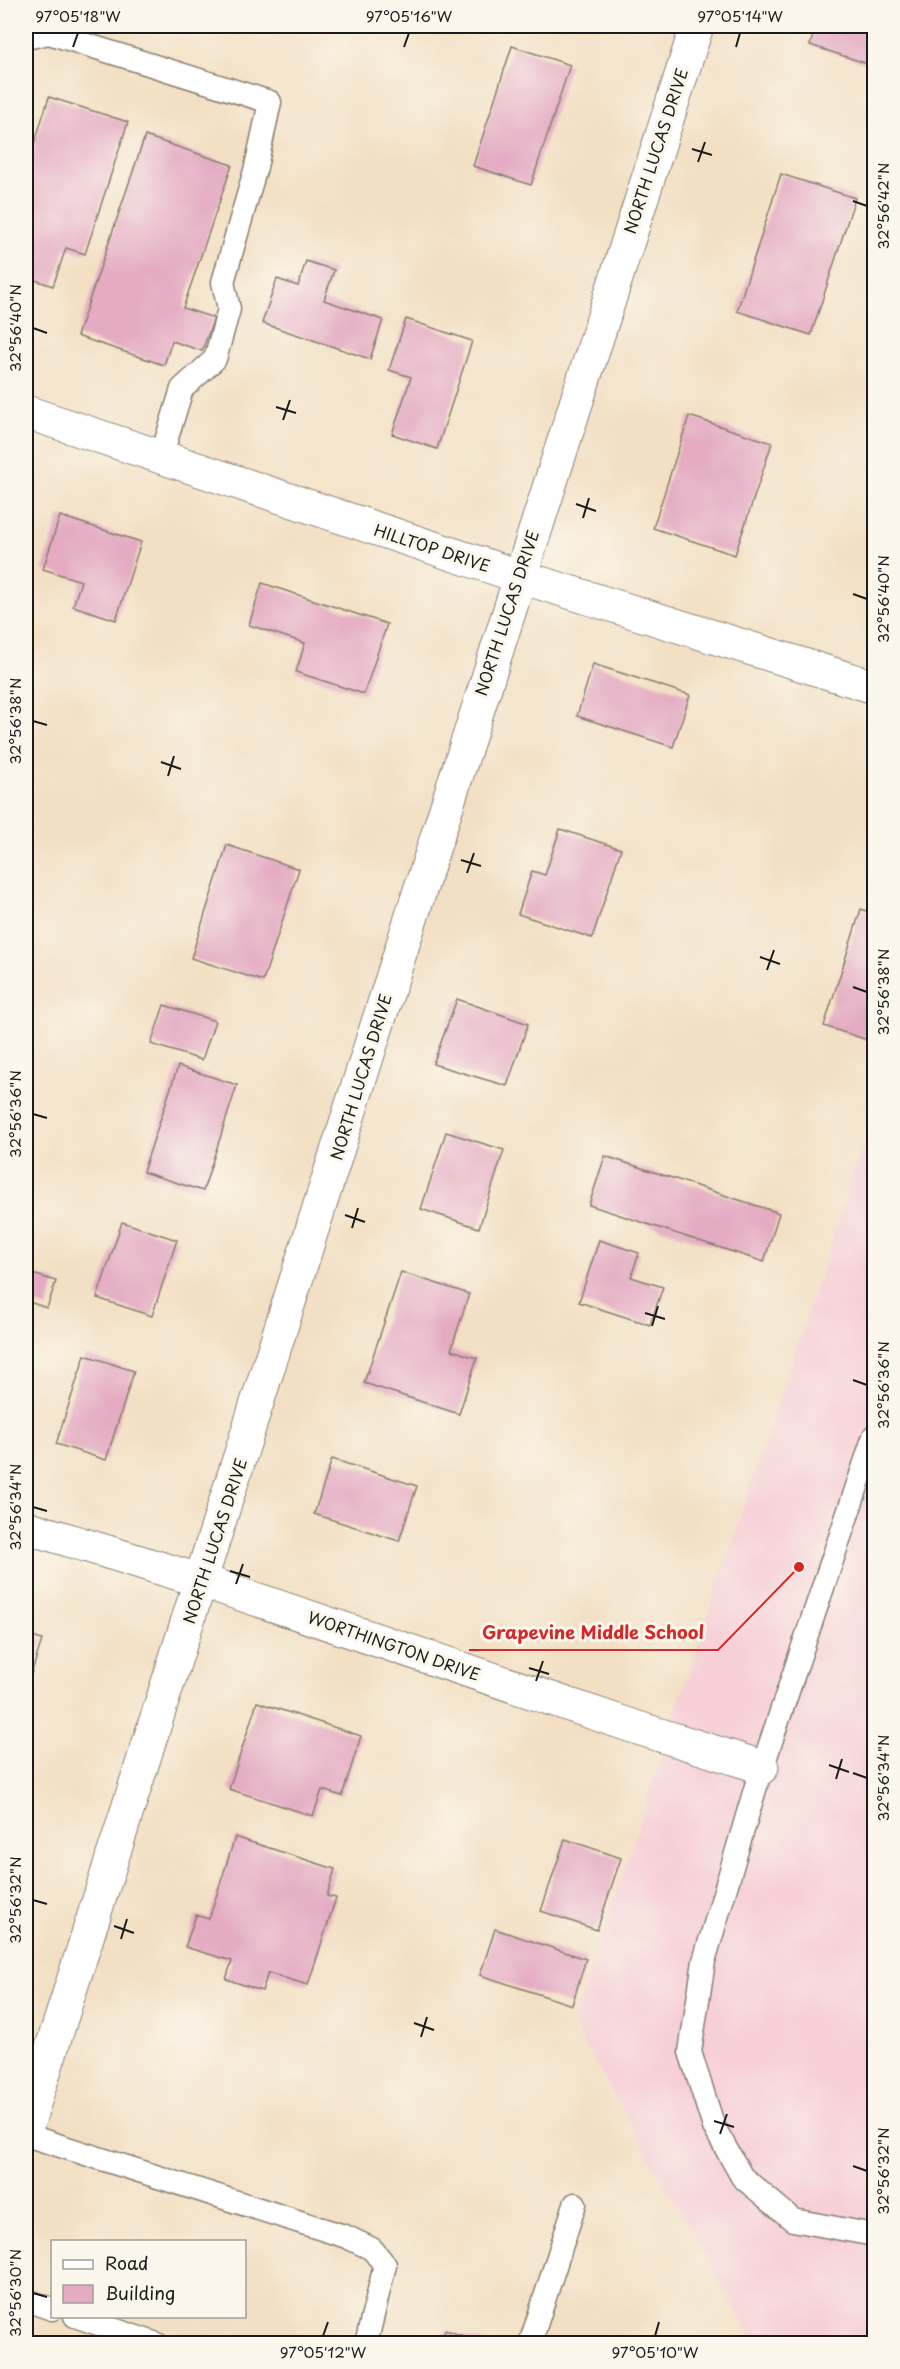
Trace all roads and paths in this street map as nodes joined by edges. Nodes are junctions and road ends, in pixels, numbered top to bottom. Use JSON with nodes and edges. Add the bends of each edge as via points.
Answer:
{"nodes":[{"id":1,"x":697,"y":26,"type":"edge"},
{"id":2,"x":26,"y":38,"type":"edge"},
{"id":3,"x":26,"y":412,"type":"edge"},
{"id":4,"x":161,"y":457,"type":"junction"},
{"id":5,"x":518,"y":576,"type":"junction"},
{"id":6,"x":874,"y":687,"type":"edge"},
{"id":7,"x":874,"y":1436,"type":"edge"},
{"id":8,"x":26,"y":1527,"type":"edge"},
{"id":9,"x":202,"y":1581,"type":"junction"},
{"id":10,"x":762,"y":1767,"type":"junction"},
{"id":11,"x":26,"y":2129,"type":"edge"},
{"id":12,"x":26,"y":2135,"type":"edge"},
{"id":13,"x":575,"y":2204,"type":"dead end"},
{"id":14,"x":874,"y":2235,"type":"edge"},
{"id":15,"x":26,"y":2300,"type":"edge"},
{"id":16,"x":51,"y":2309,"type":"edge"},
{"id":17,"x":81,"y":2318,"type":"edge"},
{"id":18,"x":157,"y":2343,"type":"edge"},
{"id":19,"x":366,"y":2343,"type":"edge"},
{"id":20,"x":530,"y":2343,"type":"edge"}],
"edges":[{"from":1,"to":5,"type":"street","name":"NORTH LUCAS DRIVE"},
{"from":2,"to":4,"type":"lane","via":[[49,33],[270,102],[223,282],[229,309],[215,359],[182,389]]},
{"from":3,"to":4,"type":"street","name":"HILLTOP DRIVE"},
{"from":4,"to":5,"type":"street","name":"HILLTOP DRIVE"},
{"from":5,"to":6,"type":"street","name":"HILLTOP DRIVE"},
{"from":5,"to":9,"type":"street","name":"NORTH LUCAS DRIVE"},
{"from":7,"to":10,"type":"lane"},
{"from":8,"to":9,"type":"street","name":"WORTHINGTON DRIVE"},
{"from":9,"to":10,"type":"street","name":"WORTHINGTON DRIVE"},
{"from":9,"to":11,"type":"street","name":"NORTH LUCAS DRIVE"},
{"from":10,"to":14,"type":"lane","via":[[704,1961],[690,2052],[714,2127],[742,2177],[793,2220]]},
{"from":12,"to":19,"type":"lane","via":[[347,2237],[372,2249],[385,2265]]},
{"from":13,"to":20,"type":"lane"},
{"from":15,"to":16,"type":"lane"},
{"from":17,"to":18,"type":"lane"}]}
